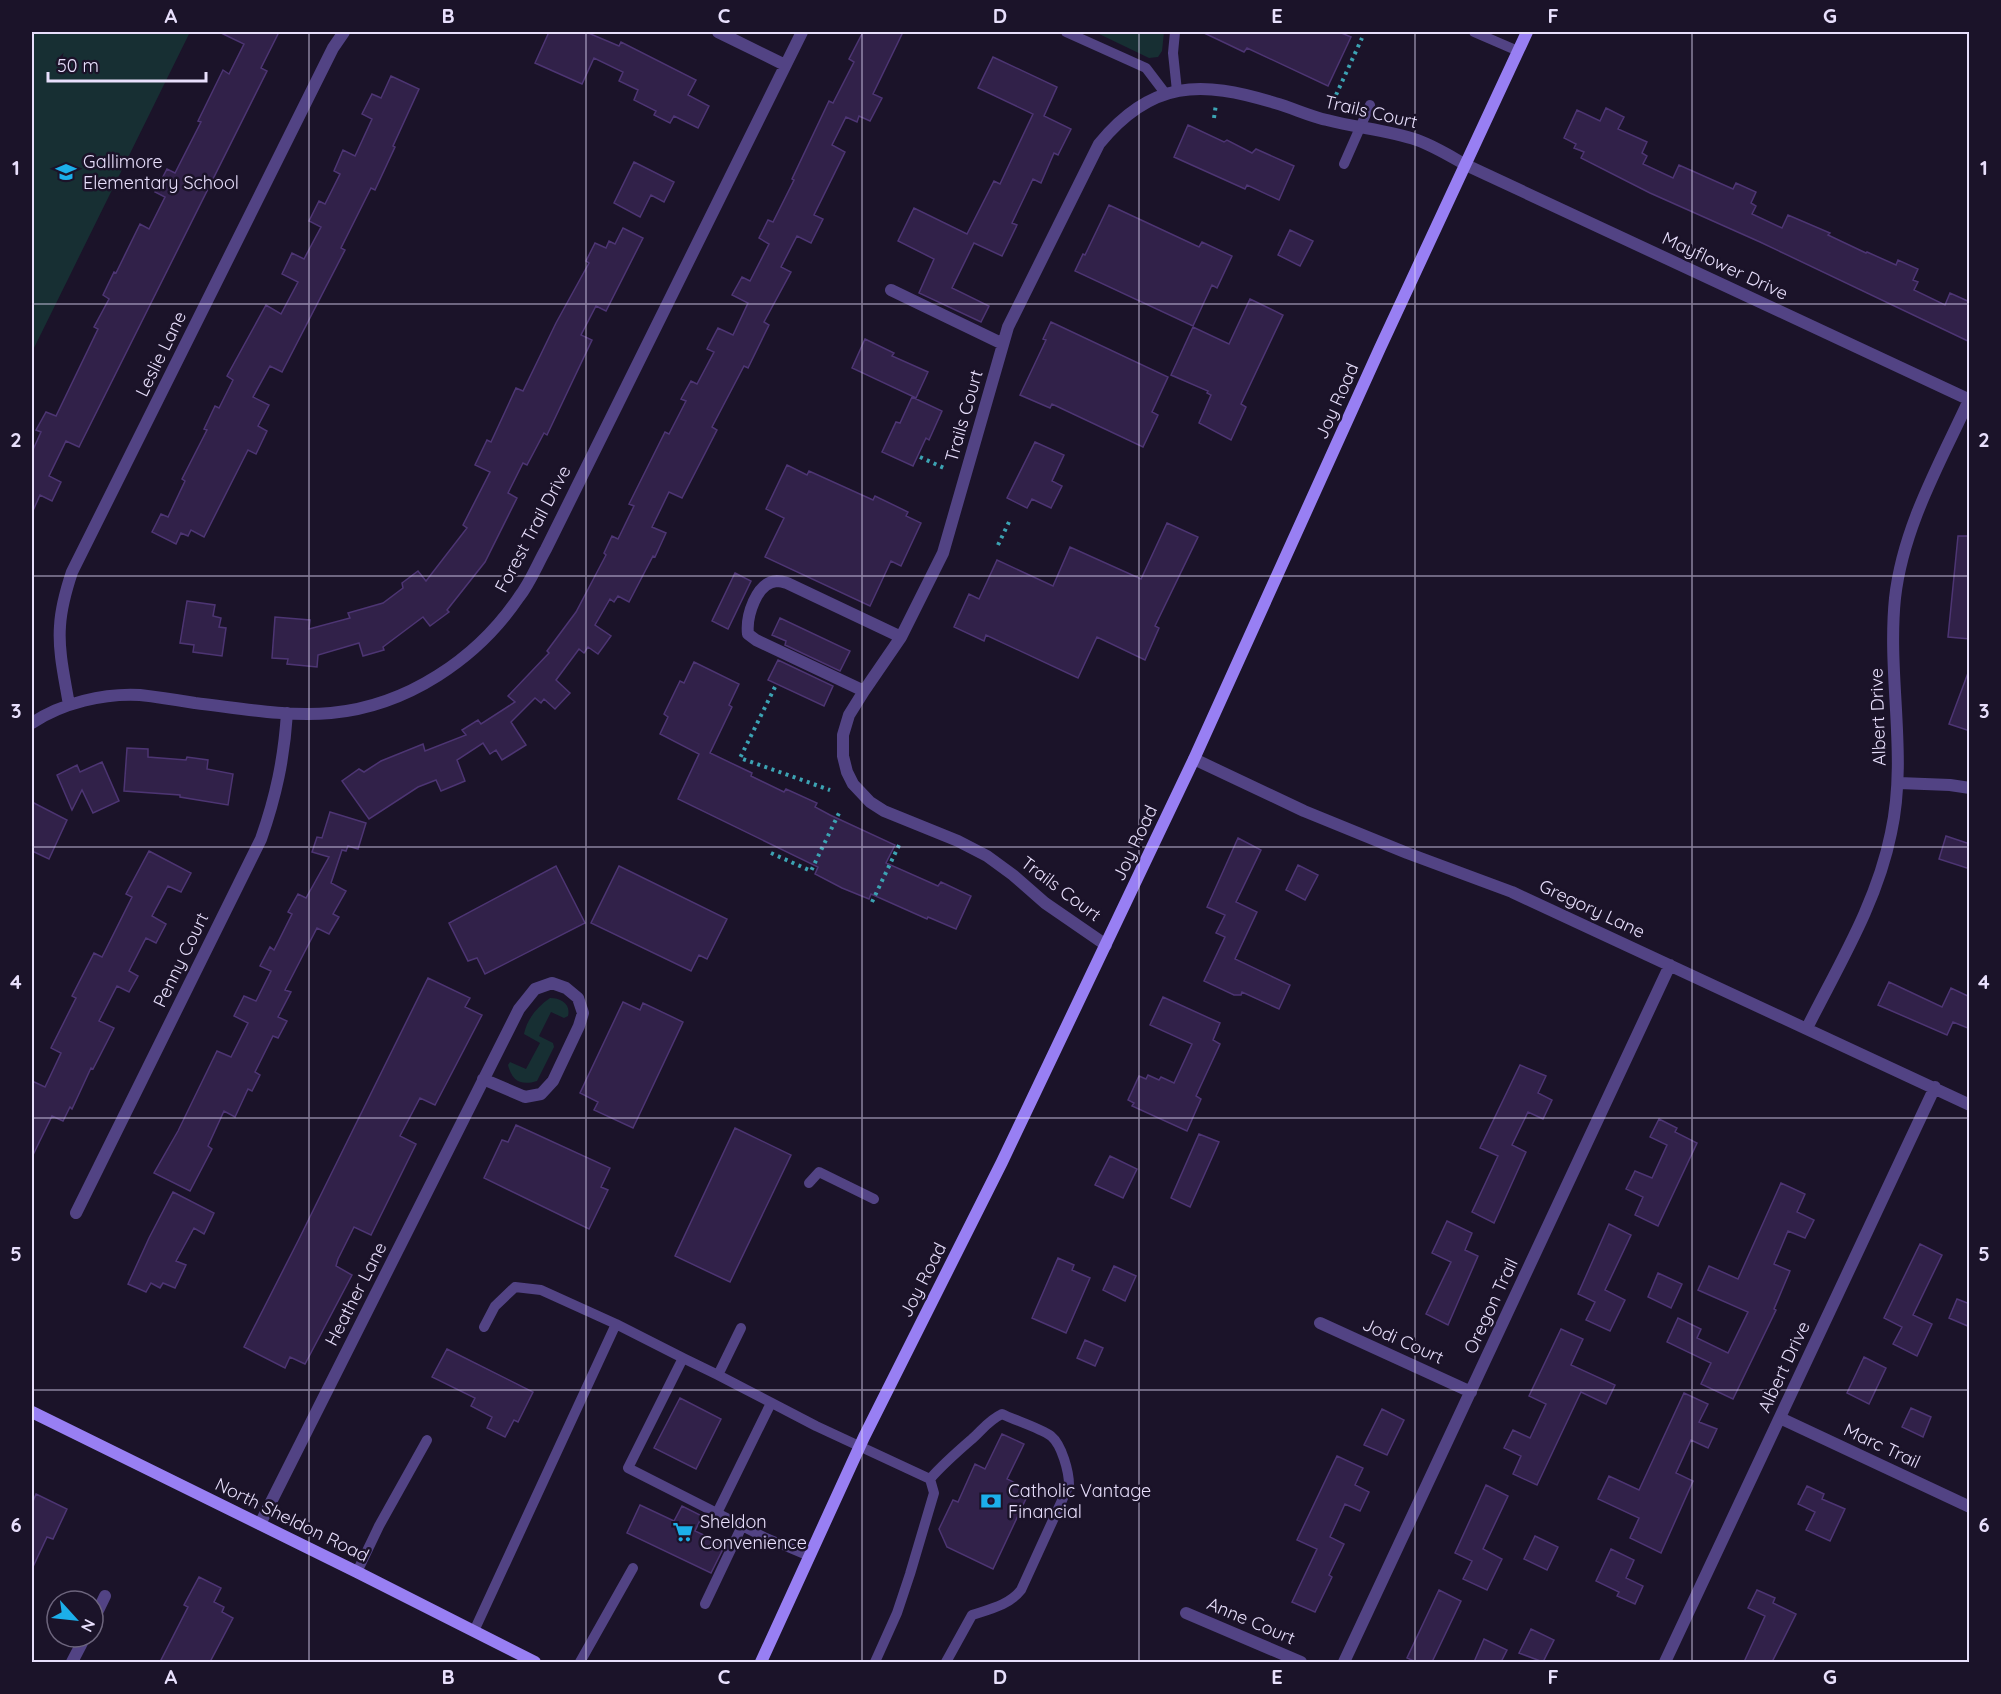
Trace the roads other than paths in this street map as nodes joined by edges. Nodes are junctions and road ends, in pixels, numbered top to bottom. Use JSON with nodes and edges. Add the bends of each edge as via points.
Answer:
{"nodes":[{"id":1,"x":344,"y":32,"type":"edge"},
{"id":2,"x":718,"y":32,"type":"edge"},
{"id":3,"x":802,"y":32,"type":"edge"},
{"id":4,"x":1066,"y":32,"type":"edge"},
{"id":5,"x":1175,"y":32,"type":"edge"},
{"id":6,"x":1474,"y":32,"type":"edge"},
{"id":7,"x":1527,"y":32,"type":"edge"},
{"id":8,"x":1518,"y":51,"type":"junction"},
{"id":9,"x":785,"y":65,"type":"junction"},
{"id":10,"x":1171,"y":92,"type":"junction"},
{"id":11,"x":1370,"y":105,"type":"dead end"},
{"id":12,"x":1360,"y":127,"type":"junction"},
{"id":13,"x":1344,"y":164,"type":"dead end"},
{"id":14,"x":1466,"y":165,"type":"junction"},
{"id":15,"x":891,"y":291,"type":"dead end"},
{"id":16,"x":1003,"y":344,"type":"junction"},
{"id":17,"x":1969,"y":400,"type":"edge"},
{"id":18,"x":901,"y":637,"type":"junction"},
{"id":19,"x":864,"y":691,"type":"junction"},
{"id":20,"x":69,"y":705,"type":"junction"},
{"id":21,"x":287,"y":713,"type":"junction"},
{"id":22,"x":32,"y":723,"type":"edge"},
{"id":23,"x":1194,"y":759,"type":"junction"},
{"id":24,"x":1899,"y":783,"type":"junction"},
{"id":25,"x":1970,"y":788,"type":"edge"},
{"id":26,"x":1106,"y":945,"type":"junction"},
{"id":27,"x":1670,"y":965,"type":"junction"},
{"id":28,"x":1806,"y":1028,"type":"junction"},
{"id":29,"x":483,"y":1079,"type":"junction"},
{"id":30,"x":1935,"y":1087,"type":"junction"},
{"id":31,"x":1970,"y":1105,"type":"edge"},
{"id":32,"x":809,"y":1183,"type":"dead end"},
{"id":33,"x":874,"y":1198,"type":"dead end"},
{"id":34,"x":76,"y":1213,"type":"dead end"},
{"id":35,"x":1320,"y":1323,"type":"dead end"},
{"id":36,"x":616,"y":1324,"type":"junction"},
{"id":37,"x":484,"y":1328,"type":"dead end"},
{"id":38,"x":741,"y":1328,"type":"dead end"},
{"id":39,"x":683,"y":1358,"type":"junction"},
{"id":40,"x":718,"y":1376,"type":"junction"},
{"id":41,"x":1471,"y":1392,"type":"junction"},
{"id":42,"x":771,"y":1402,"type":"junction"},
{"id":43,"x":32,"y":1412,"type":"edge"},
{"id":44,"x":1780,"y":1418,"type":"junction"},
{"id":45,"x":427,"y":1440,"type":"dead end"},
{"id":46,"x":860,"y":1446,"type":"junction"},
{"id":47,"x":930,"y":1479,"type":"junction"},
{"id":48,"x":1970,"y":1507,"type":"edge"},
{"id":49,"x":717,"y":1513,"type":"junction"},
{"id":50,"x":260,"y":1524,"type":"junction"},
{"id":51,"x":742,"y":1526,"type":"junction"},
{"id":52,"x":809,"y":1556,"type":"junction"},
{"id":53,"x":633,"y":1568,"type":"dead end"},
{"id":54,"x":357,"y":1572,"type":"junction"},
{"id":55,"x":705,"y":1604,"type":"dead end"},
{"id":56,"x":1186,"y":1613,"type":"dead end"},
{"id":57,"x":474,"y":1631,"type":"junction"},
{"id":58,"x":535,"y":1662,"type":"edge"},
{"id":59,"x":580,"y":1662,"type":"edge"},
{"id":60,"x":761,"y":1662,"type":"edge"},
{"id":61,"x":875,"y":1662,"type":"edge"},
{"id":62,"x":946,"y":1662,"type":"edge"},
{"id":63,"x":1301,"y":1662,"type":"edge"},
{"id":64,"x":1344,"y":1662,"type":"edge"},
{"id":65,"x":1665,"y":1662,"type":"edge"}],
"edges":[{"from":1,"to":20,"type":"street","name":"Leslie Lane","via":[[72,572],[60,627]]},
{"from":2,"to":9,"type":"street"},
{"from":3,"to":9,"type":"street","name":"Forest Trail Drive"},
{"from":4,"to":10,"type":"lane","via":[[1146,68]]},
{"from":5,"to":10,"type":"lane"},
{"from":6,"to":8,"type":"lane"},
{"from":7,"to":8,"type":"street","name":"Joy Road"},
{"from":8,"to":14,"type":"street","name":"Joy Road"},
{"from":9,"to":21,"type":"street","name":"Forest Trail Drive","via":[[546,549],[507,615],[461,660],[406,692],[375,704],[331,713]]},
{"from":10,"to":12,"type":"street","name":"Trails Court","via":[[1188,88],[1246,94],[1303,114]]},
{"from":10,"to":16,"type":"street","name":"Trails Court","via":[[1126,115],[1099,144]]},
{"from":11,"to":12,"type":"lane"},
{"from":12,"to":13,"type":"lane"},
{"from":12,"to":14,"type":"street","name":"Trails Court","via":[[1417,140]]},
{"from":14,"to":17,"type":"street","name":"Mayflower Drive"},
{"from":14,"to":23,"type":"street","name":"Joy Road"},
{"from":15,"to":16,"type":"street"},
{"from":16,"to":18,"type":"street","name":"Trails Court","via":[[943,553]]},
{"from":17,"to":24,"type":"street","name":"Albert Drive","via":[[1917,513],[1899,572],[1893,625]]},
{"from":18,"to":19,"type":"street","name":"Trails Court"},
{"from":18,"to":19,"type":"street","via":[[787,583],[775,581],[753,601],[748,634]]},
{"from":19,"to":26,"type":"street","name":"Trails Court","via":[[849,715],[843,735],[847,772],[861,794],[884,811],[987,856]]},
{"from":20,"to":21,"type":"street","name":"Forest Trail Drive","via":[[138,695]]},
{"from":20,"to":22,"type":"street","name":"Forest Trail Drive"},
{"from":21,"to":34,"type":"street","name":"Penny Court","via":[[280,777],[261,840]]},
{"from":23,"to":26,"type":"street","name":"Joy Road"},
{"from":23,"to":27,"type":"street","name":"Gregory Lane","via":[[1304,811],[1512,892]]},
{"from":24,"to":25,"type":"street"},
{"from":24,"to":28,"type":"street","name":"Albert Drive","via":[[1891,835],[1874,890]]},
{"from":26,"to":46,"type":"street","name":"Joy Road"},
{"from":27,"to":28,"type":"street","name":"Gregory Lane"},
{"from":27,"to":41,"type":"street","name":"Oregon Trail"},
{"from":28,"to":30,"type":"street","name":"Gregory Lane"},
{"from":29,"to":29,"type":"street","name":"Heather Lane","via":[[519,1009],[536,989],[552,983],[578,998],[583,1013],[579,1026],[553,1081],[541,1094],[525,1097]]},
{"from":29,"to":50,"type":"street","name":"Heather Lane"},
{"from":30,"to":31,"type":"street","name":"Gregory Lane"},
{"from":30,"to":44,"type":"street","name":"Albert Drive"},
{"from":32,"to":33,"type":"lane","via":[[819,1172]]},
{"from":35,"to":41,"type":"street","name":"Jodi Court"},
{"from":36,"to":37,"type":"lane","via":[[541,1290],[515,1287],[495,1306]]},
{"from":36,"to":39,"type":"lane"},
{"from":36,"to":57,"type":"lane"},
{"from":38,"to":40,"type":"lane"},
{"from":39,"to":40,"type":"lane"},
{"from":39,"to":49,"type":"lane","via":[[628,1468]]},
{"from":40,"to":42,"type":"lane"},
{"from":41,"to":64,"type":"street","name":"Oregon Trail"},
{"from":42,"to":46,"type":"lane"},
{"from":42,"to":49,"type":"lane"},
{"from":43,"to":50,"type":"street","name":"North Sheldon Road"},
{"from":44,"to":48,"type":"street","name":"Marc Trail"},
{"from":44,"to":65,"type":"street","name":"Albert Drive"},
{"from":45,"to":54,"type":"lane"},
{"from":46,"to":47,"type":"lane"},
{"from":46,"to":52,"type":"street","name":"Joy Road"},
{"from":47,"to":61,"type":"lane","via":[[934,1493],[910,1574]]},
{"from":47,"to":62,"type":"lane","via":[[990,1419],[1002,1414],[1050,1436],[1069,1474],[1069,1485],[1021,1590],[1000,1606],[972,1615]]},
{"from":49,"to":51,"type":"lane"},
{"from":50,"to":54,"type":"street","name":"North Sheldon Road"},
{"from":51,"to":52,"type":"lane"},
{"from":51,"to":55,"type":"lane"},
{"from":52,"to":60,"type":"street","name":"Joy Road"},
{"from":53,"to":59,"type":"lane"},
{"from":54,"to":57,"type":"street","name":"North Sheldon Road"},
{"from":56,"to":63,"type":"street","name":"Anne Court"},
{"from":57,"to":58,"type":"street","name":"North Sheldon Road"}]}
